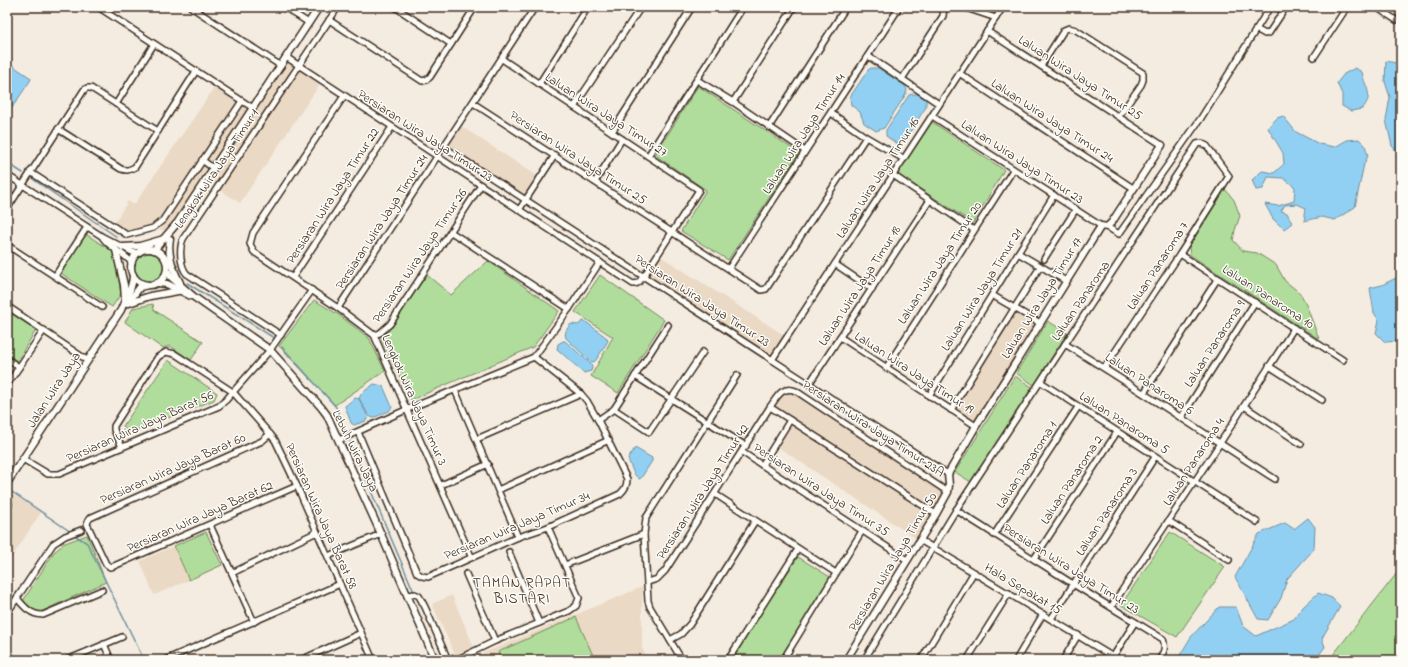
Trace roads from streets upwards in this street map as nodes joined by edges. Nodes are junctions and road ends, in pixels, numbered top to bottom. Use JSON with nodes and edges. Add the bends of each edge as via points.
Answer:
{"nodes":[{"id":1,"x":98,"y":7,"type":"edge"},
{"id":2,"x":191,"y":7,"type":"edge"},
{"id":3,"x":284,"y":7,"type":"edge"},
{"id":4,"x":319,"y":7,"type":"edge"},
{"id":5,"x":338,"y":7,"type":"edge"},
{"id":6,"x":395,"y":7,"type":"edge"},
{"id":7,"x":474,"y":7,"type":"edge"},
{"id":8,"x":535,"y":7,"type":"edge"},
{"id":9,"x":588,"y":7,"type":"edge"},
{"id":10,"x":641,"y":7,"type":"edge"},
{"id":11,"x":692,"y":7,"type":"edge"},
{"id":12,"x":743,"y":7,"type":"edge"},
{"id":13,"x":794,"y":7,"type":"edge"},
{"id":14,"x":846,"y":7,"type":"edge"},
{"id":15,"x":944,"y":7,"type":"edge"},
{"id":16,"x":958,"y":7,"type":"edge"},
{"id":17,"x":1003,"y":7,"type":"edge"},
{"id":18,"x":1270,"y":7,"type":"edge"},
{"id":19,"x":1286,"y":7,"type":"edge"},
{"id":20,"x":1347,"y":7,"type":"edge"},
{"id":21,"x":1376,"y":7,"type":"edge"},
{"id":22,"x":897,"y":9,"type":"edge"},
{"id":23,"x":996,"y":18,"type":"junction"},
{"id":24,"x":329,"y":20,"type":"junction"},
{"id":25,"x":1396,"y":20,"type":"dead end"},
{"id":26,"x":309,"y":23,"type":"junction"},
{"id":27,"x":1256,"y":29,"type":"junction"},
{"id":28,"x":987,"y":31,"type":"junction"},
{"id":29,"x":154,"y":44,"type":"junction"},
{"id":30,"x":451,"y":44,"type":"junction"},
{"id":31,"x":868,"y":56,"type":"junction"},
{"id":32,"x":286,"y":57,"type":"junction"},
{"id":33,"x":1314,"y":57,"type":"dead end"},
{"id":34,"x":502,"y":59,"type":"junction"},
{"id":35,"x":280,"y":66,"type":"junction"},
{"id":36,"x":298,"y":66,"type":"junction"},
{"id":37,"x":1041,"y":66,"type":"junction"},
{"id":38,"x":196,"y":71,"type":"junction"},
{"id":39,"x":959,"y":73,"type":"junction"},
{"id":40,"x":902,"y":79,"type":"junction"},
{"id":41,"x":697,"y":80,"type":"junction"},
{"id":42,"x":539,"y":84,"type":"junction"},
{"id":43,"x":344,"y":96,"type":"junction"},
{"id":44,"x":242,"y":101,"type":"junction"},
{"id":45,"x":733,"y":102,"type":"junction"},
{"id":46,"x":473,"y":103,"type":"junction"},
{"id":47,"x":116,"y":104,"type":"junction"},
{"id":48,"x":939,"y":104,"type":"junction"},
{"id":49,"x":574,"y":107,"type":"junction"},
{"id":50,"x":253,"y":108,"type":"junction"},
{"id":51,"x":831,"y":113,"type":"junction"},
{"id":52,"x":932,"y":116,"type":"junction"},
{"id":53,"x":1120,"y":116,"type":"junction"},
{"id":54,"x":392,"y":127,"type":"junction"},
{"id":55,"x":769,"y":127,"type":"junction"},
{"id":56,"x":58,"y":129,"type":"junction"},
{"id":57,"x":158,"y":131,"type":"junction"},
{"id":58,"x":612,"y":132,"type":"junction"},
{"id":59,"x":866,"y":137,"type":"junction"},
{"id":60,"x":622,"y":139,"type":"junction"},
{"id":61,"x":1162,"y":145,"type":"joint"},
{"id":62,"x":444,"y":147,"type":"junction"},
{"id":63,"x":805,"y":151,"type":"junction"},
{"id":64,"x":554,"y":155,"type":"junction"},
{"id":65,"x":648,"y":156,"type":"junction"},
{"id":66,"x":438,"y":157,"type":"junction"},
{"id":67,"x":904,"y":159,"type":"junction"},
{"id":68,"x":202,"y":160,"type":"junction"},
{"id":69,"x":213,"y":168,"type":"junction"},
{"id":70,"x":1013,"y":170,"type":"junction"},
{"id":71,"x":30,"y":172,"type":"junction"},
{"id":72,"x":7,"y":175,"type":"edge"},
{"id":73,"x":893,"y":175,"type":"junction"},
{"id":74,"x":1229,"y":176,"type":"joint"},
{"id":75,"x":595,"y":182,"type":"junction"},
{"id":76,"x":22,"y":185,"type":"junction"},
{"id":77,"x":481,"y":186,"type":"junction"},
{"id":78,"x":1133,"y":188,"type":"junction"},
{"id":79,"x":1054,"y":195,"type":"junction"},
{"id":80,"x":525,"y":199,"type":"junction"},
{"id":81,"x":930,"y":200,"type":"junction"},
{"id":82,"x":7,"y":209,"type":"edge"},
{"id":83,"x":1076,"y":209,"type":"junction"},
{"id":84,"x":519,"y":210,"type":"junction"},
{"id":85,"x":1100,"y":226,"type":"junction"},
{"id":86,"x":87,"y":227,"type":"junction"},
{"id":87,"x":1107,"y":227,"type":"junction"},
{"id":88,"x":974,"y":230,"type":"junction"},
{"id":89,"x":451,"y":232,"type":"junction"},
{"id":90,"x":672,"y":232,"type":"junction"},
{"id":91,"x":103,"y":237,"type":"junction"},
{"id":92,"x":167,"y":239,"type":"junction"},
{"id":93,"x":7,"y":245,"type":"edge"},
{"id":94,"x":123,"y":247,"type":"junction"},
{"id":95,"x":116,"y":250,"type":"junction"},
{"id":96,"x":154,"y":250,"type":"junction"},
{"id":97,"x":139,"y":253,"type":"junction"},
{"id":98,"x":1018,"y":253,"type":"junction"},
{"id":99,"x":1180,"y":254,"type":"junction"},
{"id":100,"x":163,"y":256,"type":"junction"},
{"id":101,"x":1044,"y":260,"type":"dead end"},
{"id":102,"x":600,"y":262,"type":"junction"},
{"id":103,"x":132,"y":263,"type":"junction"},
{"id":104,"x":835,"y":264,"type":"junction"},
{"id":105,"x":1040,"y":266,"type":"junction"},
{"id":106,"x":728,"y":268,"type":"junction"},
{"id":107,"x":167,"y":270,"type":"junction"},
{"id":108,"x":133,"y":275,"type":"junction"},
{"id":109,"x":55,"y":276,"type":"junction"},
{"id":110,"x":644,"y":276,"type":"junction"},
{"id":111,"x":293,"y":277,"type":"junction"},
{"id":112,"x":1218,"y":278,"type":"junction"},
{"id":113,"x":1066,"y":281,"type":"junction"},
{"id":114,"x":158,"y":283,"type":"junction"},
{"id":115,"x":148,"y":285,"type":"junction"},
{"id":116,"x":180,"y":288,"type":"junction"},
{"id":117,"x":872,"y":289,"type":"junction"},
{"id":118,"x":312,"y":290,"type":"junction"},
{"id":119,"x":992,"y":295,"type":"junction"},
{"id":120,"x":127,"y":301,"type":"junction"},
{"id":121,"x":1255,"y":302,"type":"junction"},
{"id":122,"x":7,"y":306,"type":"edge"},
{"id":123,"x":102,"y":307,"type":"dead end"},
{"id":124,"x":338,"y":308,"type":"junction"},
{"id":125,"x":1015,"y":308,"type":"junction"},
{"id":126,"x":570,"y":309,"type":"junction"},
{"id":127,"x":1040,"y":323,"type":"junction"},
{"id":128,"x":668,"y":325,"type":"dead end"},
{"id":129,"x":1294,"y":328,"type":"junction"},
{"id":130,"x":44,"y":330,"type":"junction"},
{"id":131,"x":281,"y":335,"type":"junction"},
{"id":132,"x":374,"y":335,"type":"junction"},
{"id":133,"x":840,"y":337,"type":"junction"},
{"id":134,"x":1065,"y":344,"type":"junction"},
{"id":135,"x":270,"y":350,"type":"junction"},
{"id":136,"x":703,"y":352,"type":"dead end"},
{"id":137,"x":534,"y":357,"type":"junction"},
{"id":138,"x":7,"y":359,"type":"edge"},
{"id":139,"x":87,"y":360,"type":"junction"},
{"id":140,"x":772,"y":360,"type":"junction"},
{"id":141,"x":1343,"y":360,"type":"dead end"},
{"id":142,"x":1269,"y":366,"type":"junction"},
{"id":143,"x":19,"y":367,"type":"junction"},
{"id":144,"x":1105,"y":367,"type":"junction"},
{"id":145,"x":886,"y":368,"type":"junction"},
{"id":146,"x":738,"y":375,"type":"dead end"},
{"id":147,"x":635,"y":376,"type":"junction"},
{"id":148,"x":1041,"y":382,"type":"junction"},
{"id":149,"x":809,"y":384,"type":"junction"},
{"id":150,"x":7,"y":385,"type":"edge"},
{"id":151,"x":455,"y":390,"type":"junction"},
{"id":152,"x":233,"y":392,"type":"junction"},
{"id":153,"x":1144,"y":393,"type":"junction"},
{"id":154,"x":581,"y":394,"type":"junction"},
{"id":155,"x":929,"y":396,"type":"junction"},
{"id":156,"x":671,"y":398,"type":"junction"},
{"id":157,"x":1322,"y":400,"type":"dead end"},
{"id":158,"x":1244,"y":406,"type":"junction"},
{"id":159,"x":770,"y":407,"type":"junction"},
{"id":160,"x":1078,"y":407,"type":"junction"},
{"id":161,"x":408,"y":409,"type":"junction"},
{"id":162,"x":614,"y":409,"type":"junction"},
{"id":163,"x":951,"y":410,"type":"junction"},
{"id":164,"x":1181,"y":418,"type":"junction"},
{"id":165,"x":598,"y":420,"type":"junction"},
{"id":166,"x":790,"y":420,"type":"junction"},
{"id":167,"x":708,"y":421,"type":"junction"},
{"id":168,"x":976,"y":426,"type":"junction"},
{"id":169,"x":358,"y":432,"type":"junction"},
{"id":170,"x":1117,"y":432,"type":"junction"},
{"id":171,"x":270,"y":434,"type":"junction"},
{"id":172,"x":477,"y":439,"type":"junction"},
{"id":173,"x":339,"y":440,"type":"junction"},
{"id":174,"x":609,"y":440,"type":"junction"},
{"id":175,"x":1220,"y":443,"type":"junction"},
{"id":176,"x":1301,"y":444,"type":"dead end"},
{"id":177,"x":746,"y":446,"type":"junction"},
{"id":178,"x":122,"y":447,"type":"junction"},
{"id":179,"x":742,"y":452,"type":"junction"},
{"id":180,"x":1155,"y":457,"type":"junction"},
{"id":181,"x":23,"y":458,"type":"junction"},
{"id":182,"x":488,"y":464,"type":"junction"},
{"id":183,"x":762,"y":465,"type":"junction"},
{"id":184,"x":948,"y":474,"type":"junction"},
{"id":185,"x":1275,"y":479,"type":"dead end"},
{"id":186,"x":7,"y":482,"type":"edge"},
{"id":187,"x":1195,"y":482,"type":"junction"},
{"id":188,"x":297,"y":486,"type":"junction"},
{"id":189,"x":441,"y":486,"type":"junction"},
{"id":190,"x":498,"y":490,"type":"junction"},
{"id":191,"x":948,"y":492,"type":"junction"},
{"id":192,"x":715,"y":494,"type":"junction"},
{"id":193,"x":7,"y":499,"type":"edge"},
{"id":194,"x":8,"y":508,"type":"edge"},
{"id":195,"x":956,"y":510,"type":"junction"},
{"id":196,"x":936,"y":514,"type":"junction"},
{"id":197,"x":1169,"y":520,"type":"junction"},
{"id":198,"x":754,"y":521,"type":"junction"},
{"id":199,"x":1257,"y":522,"type":"dead end"},
{"id":200,"x":210,"y":524,"type":"junction"},
{"id":201,"x":548,"y":527,"type":"junction"},
{"id":202,"x":81,"y":530,"type":"dead end"},
{"id":203,"x":862,"y":531,"type":"junction"},
{"id":204,"x":318,"y":532,"type":"junction"},
{"id":205,"x":381,"y":534,"type":"junction"},
{"id":206,"x":644,"y":534,"type":"junction"},
{"id":207,"x":994,"y":535,"type":"junction"},
{"id":208,"x":518,"y":537,"type":"junction"},
{"id":209,"x":920,"y":540,"type":"junction"},
{"id":210,"x":933,"y":548,"type":"junction"},
{"id":211,"x":798,"y":549,"type":"junction"},
{"id":212,"x":509,"y":552,"type":"dead end"},
{"id":213,"x":328,"y":556,"type":"junction"},
{"id":214,"x":471,"y":556,"type":"junction"},
{"id":215,"x":907,"y":560,"type":"junction"},
{"id":216,"x":1034,"y":560,"type":"junction"},
{"id":217,"x":1229,"y":560,"type":"dead end"},
{"id":218,"x":565,"y":565,"type":"junction"},
{"id":219,"x":110,"y":567,"type":"joint"},
{"id":220,"x":974,"y":572,"type":"junction"},
{"id":221,"x":232,"y":573,"type":"junction"},
{"id":222,"x":836,"y":573,"type":"junction"},
{"id":223,"x":466,"y":574,"type":"dead end"},
{"id":224,"x":648,"y":582,"type":"junction"},
{"id":225,"x":340,"y":584,"type":"junction"},
{"id":226,"x":1073,"y":584,"type":"junction"},
{"id":227,"x":102,"y":590,"type":"dead end"},
{"id":228,"x":1009,"y":593,"type":"junction"},
{"id":229,"x":407,"y":595,"type":"junction"},
{"id":230,"x":17,"y":598,"type":"junction"},
{"id":231,"x":1111,"y":607,"type":"junction"},
{"id":232,"x":7,"y":613,"type":"edge"},
{"id":233,"x":1043,"y":614,"type":"junction"},
{"id":234,"x":1051,"y":619,"type":"junction"},
{"id":235,"x":254,"y":622,"type":"junction"},
{"id":236,"x":1135,"y":622,"type":"junction"},
{"id":237,"x":539,"y":623,"type":"junction"},
{"id":238,"x":361,"y":633,"type":"junction"},
{"id":239,"x":1078,"y":635,"type":"junction"},
{"id":240,"x":122,"y":637,"type":"dead end"},
{"id":241,"x":670,"y":640,"type":"junction"},
{"id":242,"x":496,"y":641,"type":"junction"},
{"id":243,"x":104,"y":644,"type":"junction"},
{"id":244,"x":1112,"y":658,"type":"edge"},
{"id":245,"x":67,"y":660,"type":"edge"},
{"id":246,"x":111,"y":660,"type":"edge"},
{"id":247,"x":165,"y":660,"type":"edge"},
{"id":248,"x":301,"y":660,"type":"edge"},
{"id":249,"x":373,"y":660,"type":"edge"},
{"id":250,"x":435,"y":660,"type":"edge"},
{"id":251,"x":448,"y":660,"type":"edge"},
{"id":252,"x":456,"y":660,"type":"edge"},
{"id":253,"x":682,"y":660,"type":"edge"},
{"id":254,"x":728,"y":660,"type":"edge"},
{"id":255,"x":783,"y":660,"type":"edge"},
{"id":256,"x":846,"y":660,"type":"edge"},
{"id":257,"x":864,"y":660,"type":"edge"},
{"id":258,"x":921,"y":660,"type":"edge"},
{"id":259,"x":967,"y":660,"type":"edge"},
{"id":260,"x":1016,"y":660,"type":"edge"},
{"id":261,"x":1063,"y":660,"type":"edge"},
{"id":262,"x":1159,"y":660,"type":"edge"}],
"edges":[{"from":1,"to":29,"type":"street"},
{"from":2,"to":35,"type":"street"},
{"from":3,"to":26,"type":"street"},
{"from":4,"to":26,"type":"street"},
{"from":5,"to":24,"type":"street","name":"Lengkok Wira Jaya Timur 1"},
{"from":6,"to":30,"type":"street"},
{"from":7,"to":30,"type":"street"},
{"from":8,"to":34,"type":"street","name":"Persiaran Wira Jaya Timur 24"},
{"from":9,"to":42,"type":"street"},
{"from":10,"to":49,"type":"street"},
{"from":11,"to":58,"type":"street"},
{"from":12,"to":41,"type":"street"},
{"from":13,"to":45,"type":"street"},
{"from":14,"to":55,"type":"street"},
{"from":15,"to":40,"type":"street","via":[[943,16]]},
{"from":16,"to":23,"type":"street"},
{"from":17,"to":23,"type":"street","name":"Laluan Wira Jaya Timur 16"},
{"from":18,"to":27,"type":"street"},
{"from":19,"to":27,"type":"street","via":[[1269,33],[1265,34]]},
{"from":20,"to":33,"type":"street"},
{"from":21,"to":25,"type":"street"},
{"from":22,"to":31,"type":"street","name":"Laluan Wira Jaya Timur 14"},
{"from":23,"to":28,"type":"street","name":"Laluan Wira Jaya Timur 16"},
{"from":24,"to":30,"type":"street","via":[[422,81],[430,77]]},
{"from":24,"to":36,"type":"street","name":"Lengkok Wira Jaya Timur 1"},
{"from":26,"to":32,"type":"street"},
{"from":27,"to":87,"type":"street","via":[[1201,118],[1119,234]]},
{"from":28,"to":37,"type":"street","name":"Laluan Wira Jaya Timur 25"},
{"from":28,"to":39,"type":"street","name":"Laluan Wira Jaya Timur 16"},
{"from":29,"to":38,"type":"street"},
{"from":29,"to":47,"type":"street"},
{"from":31,"to":40,"type":"street"},
{"from":31,"to":51,"type":"street","name":"Laluan Wira Jaya Timur 14"},
{"from":32,"to":35,"type":"street"},
{"from":32,"to":36,"type":"street","name":"Persiaran Wira Jaya Timur 23"},
{"from":34,"to":42,"type":"street","name":"Laluan Wira Jaya Timur 27"},
{"from":34,"to":46,"type":"street","name":"Persiaran Wira Jaya Timur 24"},
{"from":35,"to":50,"type":"street"},
{"from":36,"to":43,"type":"street","name":"Persiaran Wira Jaya Timur 23"},
{"from":36,"to":131,"type":"street","name":"Lengkok Wira Jaya Timur 1","via":[[180,247],[184,271],[187,274]]},
{"from":37,"to":53,"type":"street","name":"Laluan Wira Jaya Timur 25"},
{"from":37,"to":53,"type":"street","via":[[1064,30],[1076,30],[1143,73],[1141,85]]},
{"from":38,"to":44,"type":"street"},
{"from":38,"to":57,"type":"street"},
{"from":39,"to":48,"type":"street","name":"Laluan Wira Jaya Timur 16"},
{"from":39,"to":78,"type":"street","name":"Laluan Wira Jaya Timur 24"},
{"from":40,"to":48,"type":"street"},
{"from":41,"to":45,"type":"street"},
{"from":41,"to":65,"type":"street"},
{"from":42,"to":49,"type":"street","name":"Laluan Wira Jaya Timur 27"},
{"from":43,"to":54,"type":"street","name":"Persiaran Wira Jaya Timur 23"},
{"from":43,"to":111,"type":"street","name":"Lengkok Wira Jaya Timur 3","via":[[251,239],[250,244],[254,252]]},
{"from":44,"to":50,"type":"street"},
{"from":44,"to":68,"type":"street"},
{"from":45,"to":55,"type":"street"},
{"from":46,"to":62,"type":"street","name":"Persiaran Wira Jaya Timur 24"},
{"from":46,"to":64,"type":"street","name":"Persiaran Wira Jaya Timur 25"},
{"from":47,"to":56,"type":"street","via":[[92,88],[87,88]]},
{"from":47,"to":57,"type":"street"},
{"from":48,"to":52,"type":"street","name":"Laluan Wira Jaya Timur 16"},
{"from":49,"to":58,"type":"street","name":"Laluan Wira Jaya Timur 27"},
{"from":50,"to":69,"type":"street"},
{"from":51,"to":59,"type":"street"},
{"from":51,"to":63,"type":"street","name":"Laluan Wira Jaya Timur 14"},
{"from":52,"to":67,"type":"street","name":"Laluan Wira Jaya Timur 16"},
{"from":52,"to":70,"type":"street","name":"Laluan Wira Jaya Timur 23"},
{"from":53,"to":61,"type":"street","name":"Laluan Wira Jaya Timur 25"},
{"from":54,"to":66,"type":"street","name":"Persiaran Wira Jaya Timur 23"},
{"from":54,"to":111,"type":"street","name":"Persiaran Wira Jaya Timur 22"},
{"from":55,"to":63,"type":"street"},
{"from":56,"to":57,"type":"street","via":[[126,170],[135,167]]},
{"from":56,"to":71,"type":"street"},
{"from":58,"to":60,"type":"street","name":"Laluan Wira Jaya Timur 27"},
{"from":59,"to":67,"type":"street"},
{"from":59,"to":106,"type":"street","name":"Persiaran Wira Jaya Timur 25","via":[[766,289],[761,290]]},
{"from":60,"to":65,"type":"street","name":"Laluan Wira Jaya Timur 27"},
{"from":60,"to":75,"type":"street"},
{"from":61,"to":78,"type":"street"},
{"from":62,"to":66,"type":"street","name":"Persiaran Wira Jaya Timur 24"},
{"from":62,"to":80,"type":"street","name":"Persiaran Wira Jaya Timur 23"},
{"from":63,"to":106,"type":"street","name":"Laluan Wira Jaya Timur 14"},
{"from":64,"to":75,"type":"street","name":"Persiaran Wira Jaya Timur 25"},
{"from":64,"to":80,"type":"street"},
{"from":65,"to":90,"type":"street","name":"Laluan Wira Jaya Timur 27","via":[[699,190]]},
{"from":66,"to":77,"type":"street","name":"Persiaran Wira Jaya Timur 23"},
{"from":66,"to":124,"type":"street","name":"Persiaran Wira Jaya Timur 24"},
{"from":67,"to":73,"type":"street","name":"Laluan Wira Jaya Timur 16"},
{"from":68,"to":69,"type":"street"},
{"from":68,"to":71,"type":"street","via":[[163,220],[154,228],[126,235]]},
{"from":69,"to":92,"type":"street"},
{"from":70,"to":79,"type":"street","name":"Laluan Wira Jaya Timur 23"},
{"from":70,"to":88,"type":"street","name":"Laluan Wira Jaya Timur 20"},
{"from":71,"to":76,"type":"street"},
{"from":72,"to":76,"type":"street"},
{"from":73,"to":81,"type":"street"},
{"from":73,"to":104,"type":"street","name":"Laluan Wira Jaya Timur 16"},
{"from":74,"to":99,"type":"street","name":"Laluan Panaroma 7"},
{"from":74,"to":134,"type":"street","name":"Laluan Panaroma","via":[[1207,146],[1197,144]]},
{"from":75,"to":90,"type":"street","name":"Persiaran Wira Jaya Timur 25"},
{"from":76,"to":82,"type":"street"},
{"from":76,"to":86,"type":"street"},
{"from":77,"to":84,"type":"street","name":"Persiaran Wira Jaya Timur 23"},
{"from":77,"to":89,"type":"street","name":"Persiaran Wira Jaya Timur 26"},
{"from":78,"to":87,"type":"street"},
{"from":79,"to":83,"type":"street","name":"Laluan Wira Jaya Timur 23"},
{"from":79,"to":98,"type":"street","name":"Laluan Wira Jaya Timur 21"},
{"from":80,"to":84,"type":"street"},
{"from":80,"to":110,"type":"street","name":"Persiaran Wira Jaya Timur 23"},
{"from":81,"to":88,"type":"street"},
{"from":81,"to":117,"type":"street","name":"Laluan Wira Jaya Timur 18"},
{"from":83,"to":85,"type":"street","name":"Laluan Wira Jaya Timur 23"},
{"from":83,"to":101,"type":"street"},
{"from":84,"to":102,"type":"street","name":"Persiaran Wira Jaya Timur 23"},
{"from":85,"to":87,"type":"street"},
{"from":85,"to":113,"type":"street","name":"Laluan Wira Jaya Timur 17"},
{"from":86,"to":91,"type":"street"},
{"from":86,"to":109,"type":"street"},
{"from":88,"to":145,"type":"street","name":"Laluan Wira Jaya Timur 20"},
{"from":89,"to":126,"type":"street"},
{"from":89,"to":132,"type":"street","name":"Persiaran Wira Jaya Timur 26","via":[[390,324]]},
{"from":90,"to":106,"type":"street","name":"Persiaran Wira Jaya Timur 25"},
{"from":90,"to":110,"type":"street"},
{"from":91,"to":94,"type":"street"},
{"from":91,"to":95,"type":"street"},
{"from":92,"to":94,"type":"street","via":[[140,246]]},
{"from":92,"to":96,"type":"street"},
{"from":92,"to":100,"type":"street"},
{"from":92,"to":116,"type":"street"},
{"from":93,"to":109,"type":"street"},
{"from":94,"to":97,"type":"street"},
{"from":95,"to":103,"type":"street"},
{"from":95,"to":120,"type":"street"},
{"from":96,"to":97,"type":"street"},
{"from":96,"to":100,"type":"street"},
{"from":97,"to":103,"type":"street"},
{"from":98,"to":105,"type":"street"},
{"from":98,"to":119,"type":"street","name":"Laluan Wira Jaya Timur 21"},
{"from":99,"to":112,"type":"street","name":"Laluan Panaroma 10"},
{"from":99,"to":144,"type":"street","name":"Laluan Panaroma 7"},
{"from":100,"to":107,"type":"street"},
{"from":102,"to":110,"type":"street","name":"Persiaran Wira Jaya Timur 23","via":[[633,284],[638,283]]},
{"from":102,"to":126,"type":"street"},
{"from":103,"to":108,"type":"street"},
{"from":104,"to":117,"type":"street"},
{"from":104,"to":140,"type":"street","name":"Laluan Wira Jaya Timur 16"},
{"from":105,"to":113,"type":"street"},
{"from":105,"to":125,"type":"street"},
{"from":107,"to":114,"type":"street"},
{"from":107,"to":116,"type":"street","name":"Lebuh Wira Jaya"},
{"from":108,"to":115,"type":"street","via":[[138,282]]},
{"from":108,"to":120,"type":"street","name":"Jalan Wira Jaya"},
{"from":109,"to":123,"type":"street"},
{"from":110,"to":140,"type":"street","name":"Persiaran Wira Jaya Timur 23"},
{"from":111,"to":118,"type":"street","name":"Lengkok Wira Jaya Timur 3"},
{"from":112,"to":121,"type":"street","name":"Laluan Panaroma 10"},
{"from":112,"to":153,"type":"street"},
{"from":113,"to":127,"type":"street","name":"Laluan Wira Jaya Timur 17"},
{"from":114,"to":115,"type":"street"},
{"from":114,"to":116,"type":"street","name":"Lebuh Wira Jaya"},
{"from":115,"to":120,"type":"street","name":"Jalan Wira Jaya","via":[[140,288]]},
{"from":116,"to":120,"type":"street"},
{"from":116,"to":135,"type":"street","name":"Lebuh Wira Jaya"},
{"from":117,"to":133,"type":"street","name":"Laluan Wira Jaya Timur 18"},
{"from":118,"to":124,"type":"street","name":"Lengkok Wira Jaya Timur 3"},
{"from":118,"to":131,"type":"street","name":"Persiaran Wira Jaya Barat 56"},
{"from":119,"to":125,"type":"street"},
{"from":119,"to":155,"type":"street","name":"Laluan Wira Jaya Timur 21"},
{"from":120,"to":139,"type":"street","name":"Jalan Wira Jaya"},
{"from":121,"to":129,"type":"street","name":"Laluan Panaroma 10"},
{"from":121,"to":164,"type":"street","name":"Laluan Panaroma 9"},
{"from":122,"to":130,"type":"street"},
{"from":124,"to":132,"type":"street","name":"Lengkok Wira Jaya Timur 3"},
{"from":125,"to":127,"type":"street"},
{"from":125,"to":163,"type":"street"},
{"from":126,"to":137,"type":"street"},
{"from":127,"to":168,"type":"street","name":"Laluan Wira Jaya Timur 17"},
{"from":128,"to":147,"type":"street"},
{"from":129,"to":141,"type":"street","name":"Laluan Panaroma 10"},
{"from":129,"to":142,"type":"street","name":"Laluan Panaroma 4"},
{"from":130,"to":139,"type":"street"},
{"from":130,"to":143,"type":"street"},
{"from":131,"to":135,"type":"street","name":"Persiaran Wira Jaya Barat 56"},
{"from":132,"to":161,"type":"street","name":"Lengkok Wira Jaya Timur 3"},
{"from":133,"to":145,"type":"street","name":"Laluan Wira Jaya Timur 19"},
{"from":133,"to":149,"type":"street","name":"Laluan Wira Jaya Timur 18"},
{"from":134,"to":144,"type":"street","name":"Laluan Panaroma 6"},
{"from":134,"to":148,"type":"street","name":"Laluan Panaroma"},
{"from":135,"to":152,"type":"street","name":"Persiaran Wira Jaya Barat 56"},
{"from":135,"to":173,"type":"street","name":"Lebuh Wira Jaya","via":[[321,407]]},
{"from":136,"to":156,"type":"street"},
{"from":137,"to":151,"type":"street"},
{"from":137,"to":154,"type":"street"},
{"from":138,"to":143,"type":"street"},
{"from":139,"to":181,"type":"street","name":"Jalan Wira Jaya"},
{"from":140,"to":149,"type":"street","name":"Persiaran Wira Jaya Timur 23"},
{"from":142,"to":157,"type":"street"},
{"from":142,"to":158,"type":"street","name":"Laluan Panaroma 4"},
{"from":143,"to":150,"type":"street"},
{"from":144,"to":153,"type":"street","name":"Laluan Panaroma 6"},
{"from":145,"to":155,"type":"street","name":"Laluan Wira Jaya Timur 19"},
{"from":146,"to":167,"type":"street"},
{"from":147,"to":156,"type":"street"},
{"from":147,"to":162,"type":"street"},
{"from":148,"to":160,"type":"street","name":"Laluan Panaroma 5"},
{"from":148,"to":195,"type":"street","name":"Laluan Panaroma"},
{"from":149,"to":184,"type":"street","name":"Persiaran Wira Jaya Timur 23"},
{"from":151,"to":161,"type":"street"},
{"from":151,"to":172,"type":"street"},
{"from":152,"to":171,"type":"street","name":"Persiaran Wira Jaya Barat 58"},
{"from":152,"to":178,"type":"street","name":"Persiaran Wira Jaya Barat 56","via":[[219,406]]},
{"from":152,"to":178,"type":"street","name":"Persiaran Wira Jaya Barat 58","via":[[175,354],[166,352],[158,357],[114,426]]},
{"from":153,"to":164,"type":"street","name":"Laluan Panaroma 6"},
{"from":154,"to":165,"type":"street"},
{"from":154,"to":172,"type":"street"},
{"from":155,"to":163,"type":"street","name":"Laluan Wira Jaya Timur 19"},
{"from":156,"to":162,"type":"street","via":[[649,432]]},
{"from":156,"to":167,"type":"street"},
{"from":158,"to":175,"type":"street","name":"Laluan Panaroma 4"},
{"from":158,"to":176,"type":"street"},
{"from":159,"to":166,"type":"street"},
{"from":159,"to":177,"type":"street","name":"Persiaran Wira Jaya Timur 42"},
{"from":159,"to":191,"type":"street","name":"Persiaran Wira Jaya Timur 23A","via":[[781,391],[796,391]]},
{"from":160,"to":170,"type":"street","name":"Laluan Panaroma 5"},
{"from":160,"to":207,"type":"street","name":"Laluan Panaroma 1"},
{"from":161,"to":169,"type":"street"},
{"from":161,"to":189,"type":"street","name":"Lengkok Wira Jaya Timur 3"},
{"from":162,"to":165,"type":"street"},
{"from":163,"to":168,"type":"street","name":"Laluan Wira Jaya Timur 19"},
{"from":164,"to":175,"type":"street","name":"Laluan Panaroma 6"},
{"from":165,"to":174,"type":"street"},
{"from":166,"to":183,"type":"street"},
{"from":166,"to":196,"type":"street"},
{"from":167,"to":177,"type":"street"},
{"from":167,"to":206,"type":"street","via":[[649,512]]},
{"from":168,"to":184,"type":"street","name":"Laluan Wira Jaya Timur 17"},
{"from":169,"to":173,"type":"street"},
{"from":169,"to":214,"type":"street","name":"Persiaran Wira Jaya Timur 34","via":[[417,573],[428,576]]},
{"from":170,"to":180,"type":"street","name":"Laluan Panaroma 5"},
{"from":170,"to":216,"type":"street","name":"Laluan Panaroma 2"},
{"from":171,"to":188,"type":"street","name":"Persiaran Wira Jaya Barat 58"},
{"from":171,"to":219,"type":"street","name":"Persiaran Wira Jaya Barat 60","via":[[262,442],[93,516],[87,524],[106,564]]},
{"from":172,"to":182,"type":"street"},
{"from":173,"to":205,"type":"street","name":"Lebuh Wira Jaya"},
{"from":174,"to":190,"type":"street"},
{"from":174,"to":201,"type":"street","name":"Persiaran Wira Jaya Timur 34","via":[[627,479],[625,489],[620,494]]},
{"from":175,"to":185,"type":"street","name":"Laluan Panaroma 6"},
{"from":175,"to":187,"type":"street","name":"Laluan Panaroma 4"},
{"from":177,"to":179,"type":"street","name":"Persiaran Wira Jaya Timur 42"},
{"from":178,"to":181,"type":"street","name":"Persiaran Wira Jaya Barat 56","via":[[54,475],[43,472]]},
{"from":179,"to":183,"type":"street","name":"Persiaran Wira Jaya Timur 35"},
{"from":179,"to":192,"type":"street","name":"Persiaran Wira Jaya Timur 42"},
{"from":180,"to":187,"type":"street","name":"Laluan Panaroma 5"},
{"from":180,"to":226,"type":"street","name":"Laluan Panaroma 3"},
{"from":181,"to":186,"type":"street","name":"Jalan Wira Jaya"},
{"from":182,"to":189,"type":"street"},
{"from":182,"to":190,"type":"street"},
{"from":183,"to":203,"type":"street","name":"Persiaran Wira Jaya Timur 35"},
{"from":184,"to":191,"type":"street","name":"Persiaran Wira Jaya Timur 50"},
{"from":187,"to":197,"type":"street","name":"Laluan Panaroma 4"},
{"from":187,"to":199,"type":"street","name":"Laluan Panaroma 5"},
{"from":188,"to":200,"type":"street","name":"Persiaran Wira Jaya Barat 62"},
{"from":188,"to":204,"type":"street","name":"Persiaran Wira Jaya Barat 58"},
{"from":189,"to":214,"type":"street","name":"Lengkok Wira Jaya Timur 3"},
{"from":190,"to":208,"type":"street"},
{"from":191,"to":196,"type":"street","name":"Persiaran Wira Jaya Timur 50"},
{"from":192,"to":198,"type":"street"},
{"from":192,"to":224,"type":"street","name":"Persiaran Wira Jaya Timur 42","via":[[662,576]]},
{"from":193,"to":194,"type":"street"},
{"from":195,"to":207,"type":"street","name":"Persiaran Wira Jaya Timur 23"},
{"from":195,"to":210,"type":"street","name":"Laluan Panaroma"},
{"from":196,"to":209,"type":"street","name":"Persiaran Wira Jaya Timur 50"},
{"from":197,"to":217,"type":"street"},
{"from":197,"to":231,"type":"street","name":"Laluan Panaroma 4"},
{"from":198,"to":211,"type":"street"},
{"from":198,"to":241,"type":"street","via":[[690,624],[681,634]]},
{"from":200,"to":219,"type":"street","name":"Persiaran Wira Jaya Barat 62"},
{"from":200,"to":221,"type":"street"},
{"from":201,"to":208,"type":"street","name":"Persiaran Wira Jaya Timur 34"},
{"from":201,"to":218,"type":"street"},
{"from":202,"to":230,"type":"street","via":[[64,536],[53,544]]},
{"from":203,"to":215,"type":"street","name":"Persiaran Wira Jaya Timur 35"},
{"from":203,"to":222,"type":"street"},
{"from":204,"to":213,"type":"street","name":"Persiaran Wira Jaya Barat 58"},
{"from":204,"to":221,"type":"street"},
{"from":205,"to":213,"type":"street"},
{"from":205,"to":229,"type":"street","name":"Lebuh Wira Jaya"},
{"from":206,"to":218,"type":"street"},
{"from":206,"to":224,"type":"street"},
{"from":207,"to":216,"type":"street","name":"Persiaran Wira Jaya Timur 23"},
{"from":208,"to":214,"type":"street","name":"Persiaran Wira Jaya Timur 34"},
{"from":209,"to":210,"type":"street","name":"Hala Sepakat 15"},
{"from":209,"to":215,"type":"street","name":"Persiaran Wira Jaya Timur 50"},
{"from":210,"to":220,"type":"street","name":"Hala Sepakat 15"},
{"from":210,"to":257,"type":"street","name":"Laluan Panaroma"},
{"from":211,"to":222,"type":"street"},
{"from":211,"to":254,"type":"street"},
{"from":212,"to":237,"type":"street"},
{"from":213,"to":225,"type":"street","name":"Persiaran Wira Jaya Barat 58"},
{"from":215,"to":256,"type":"street","name":"Persiaran Wira Jaya Timur 50"},
{"from":216,"to":226,"type":"street","name":"Persiaran Wira Jaya Timur 23"},
{"from":218,"to":237,"type":"street","via":[[579,598],[576,606]]},
{"from":220,"to":228,"type":"street","name":"Hala Sepakat 15"},
{"from":220,"to":258,"type":"street"},
{"from":221,"to":235,"type":"street"},
{"from":222,"to":255,"type":"street"},
{"from":223,"to":242,"type":"street"},
{"from":224,"to":241,"type":"street","via":[[650,607]]},
{"from":225,"to":235,"type":"street"},
{"from":225,"to":238,"type":"street","name":"Persiaran Wira Jaya Barat 58"},
{"from":226,"to":231,"type":"street","name":"Persiaran Wira Jaya Timur 23"},
{"from":226,"to":234,"type":"street","name":"Laluan Panaroma 3"},
{"from":227,"to":230,"type":"street","via":[[43,615],[31,612]]},
{"from":228,"to":233,"type":"street","name":"Hala Sepakat 15"},
{"from":228,"to":259,"type":"street"},
{"from":229,"to":250,"type":"street","name":"Lebuh Wira Jaya"},
{"from":229,"to":251,"type":"street","via":[[419,596]]},
{"from":230,"to":232,"type":"street"},
{"from":231,"to":236,"type":"street","name":"Persiaran Wira Jaya Timur 23"},
{"from":233,"to":234,"type":"street","name":"Hala Sepakat 15"},
{"from":233,"to":260,"type":"street"},
{"from":234,"to":239,"type":"street","name":"Hala Sepakat 15"},
{"from":235,"to":247,"type":"street"},
{"from":236,"to":244,"type":"street"},
{"from":236,"to":262,"type":"street","name":"Persiaran Wira Jaya Timur 23","via":[[1163,639],[1165,651]]},
{"from":237,"to":242,"type":"street"},
{"from":238,"to":248,"type":"street"},
{"from":238,"to":249,"type":"street","name":"Persiaran Wira Jaya Barat 58"},
{"from":239,"to":244,"type":"street","name":"Hala Sepakat 15"},
{"from":239,"to":261,"type":"street"},
{"from":240,"to":243,"type":"street"},
{"from":241,"to":253,"type":"street"},
{"from":242,"to":252,"type":"street"},
{"from":243,"to":245,"type":"street"},
{"from":243,"to":246,"type":"street"}]}
